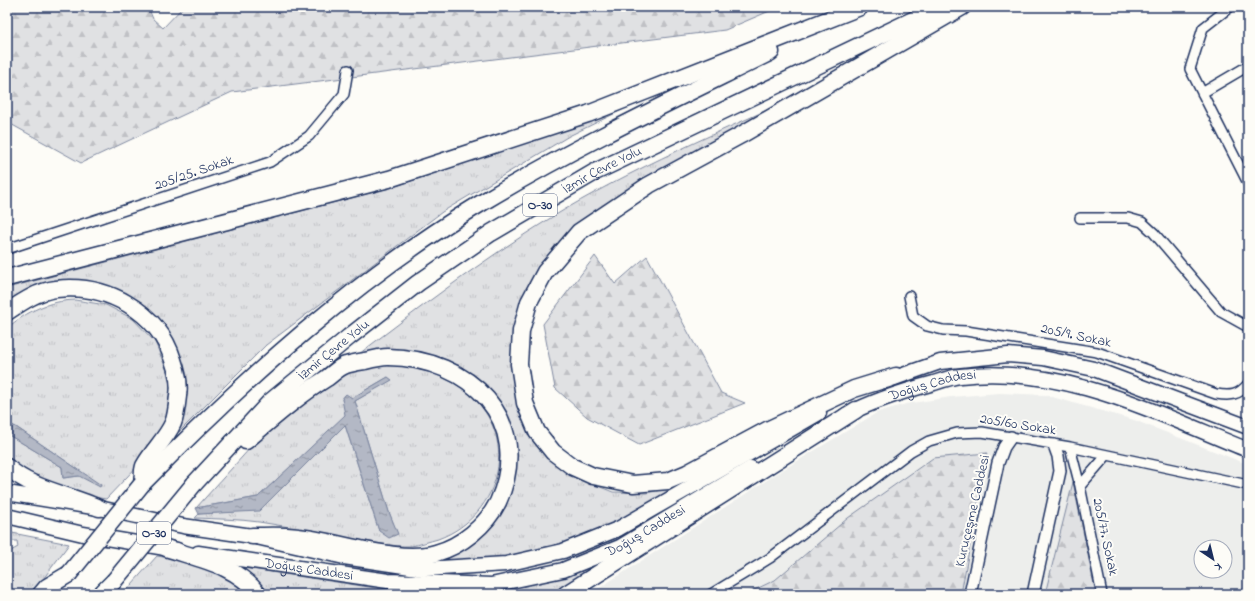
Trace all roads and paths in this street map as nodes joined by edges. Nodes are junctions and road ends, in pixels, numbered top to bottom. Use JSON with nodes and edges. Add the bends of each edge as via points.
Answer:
{"nodes":[{"id":1,"x":861,"y":7,"type":"edge"},
{"id":2,"x":940,"y":7,"type":"edge"},
{"id":3,"x":962,"y":7,"type":"edge"},
{"id":4,"x":1230,"y":7,"type":"edge"},
{"id":5,"x":1248,"y":66,"type":"edge"},
{"id":6,"x":348,"y":70,"type":"dead end"},
{"id":7,"x":1202,"y":93,"type":"junction"},
{"id":8,"x":1248,"y":183,"type":"edge"},
{"id":9,"x":1080,"y":218,"type":"dead end"},
{"id":10,"x":7,"y":249,"type":"edge"},
{"id":11,"x":7,"y":278,"type":"edge"},
{"id":12,"x":909,"y":296,"type":"dead end"},
{"id":13,"x":7,"y":312,"type":"edge"},
{"id":14,"x":1248,"y":327,"type":"edge"},
{"id":15,"x":896,"y":376,"type":"junction"},
{"id":16,"x":1248,"y":384,"type":"edge"},
{"id":17,"x":856,"y":410,"type":"junction"},
{"id":18,"x":1248,"y":427,"type":"edge"},
{"id":19,"x":1011,"y":437,"type":"junction"},
{"id":20,"x":1054,"y":445,"type":"junction"},
{"id":21,"x":1070,"y":447,"type":"junction"},
{"id":22,"x":1248,"y":450,"type":"edge"},
{"id":23,"x":1107,"y":455,"type":"junction"},
{"id":24,"x":7,"y":467,"type":"edge"},
{"id":25,"x":142,"y":484,"type":"junction"},
{"id":26,"x":194,"y":484,"type":"junction"},
{"id":27,"x":1248,"y":485,"type":"edge"},
{"id":28,"x":1080,"y":486,"type":"junction"},
{"id":29,"x":7,"y":493,"type":"edge"},
{"id":30,"x":99,"y":508,"type":"junction"},
{"id":31,"x":7,"y":516,"type":"edge"},
{"id":32,"x":252,"y":536,"type":"junction"},
{"id":33,"x":166,"y":548,"type":"junction"},
{"id":34,"x":69,"y":574,"type":"junction"},
{"id":35,"x":111,"y":588,"type":"edge"},
{"id":36,"x":41,"y":594,"type":"edge"},
{"id":37,"x":55,"y":594,"type":"edge"},
{"id":38,"x":100,"y":594,"type":"edge"},
{"id":39,"x":258,"y":594,"type":"edge"},
{"id":40,"x":566,"y":594,"type":"edge"},
{"id":41,"x":711,"y":594,"type":"edge"},
{"id":42,"x":970,"y":594,"type":"edge"},
{"id":43,"x":1033,"y":594,"type":"edge"},
{"id":44,"x":1102,"y":594,"type":"edge"}],
"edges":[{"from":1,"to":11,"type":"highway","via":[[588,114],[389,180]]},
{"from":1,"to":25,"type":"highway","number":"O-30","via":[[586,144],[482,202],[410,250],[351,294],[206,418]]},
{"from":2,"to":26,"type":"highway","name":"İzmir Çevre Yolu","number":"O-30","via":[[595,172],[491,233],[418,283],[270,402]]},
{"from":3,"to":15,"type":"highway","via":[[741,135],[649,185],[579,232],[545,272],[529,302],[521,331],[519,364],[525,403],[537,432],[553,452],[573,467],[593,476],[633,484],[668,481],[854,389]]},
{"from":4,"to":7,"type":"street","via":[[1203,28],[1192,60],[1190,69]]},
{"from":5,"to":7,"type":"street"},
{"from":6,"to":10,"type":"street","name":"205/25. Sokak","via":[[344,94],[309,136],[270,162]]},
{"from":7,"to":8,"type":"street"},
{"from":9,"to":14,"type":"street","via":[[1128,218],[1142,222],[1221,312]]},
{"from":12,"to":16,"type":"street","name":"205/9. Sokak","via":[[913,316],[927,326],[1097,352],[1216,394],[1238,394]]},
{"from":13,"to":25,"type":"highway","via":[[28,298],[55,289],[84,288],[112,295],[131,305],[160,333],[170,350],[177,371],[179,395],[173,422],[144,467]]},
{"from":15,"to":18,"type":"main road","name":"Doğuş Caddesi","via":[[940,362],[981,356],[1008,354],[1043,358],[1094,369]]},
{"from":15,"to":32,"type":"main road","name":"Doğuş Caddesi","via":[[812,417],[618,529],[563,551],[506,564],[424,569],[344,557]]},
{"from":17,"to":22,"type":"main road","name":"Doğuş Caddesi","via":[[911,389],[959,376],[1000,373],[1049,378],[1100,392]]},
{"from":17,"to":33,"type":"main road","name":"Doğuş Caddesi","via":[[808,433],[620,547],[563,570],[491,585],[388,581]]},
{"from":17,"to":40,"type":"highway"},
{"from":19,"to":20,"type":"street","name":"205/60 Sokak"},
{"from":19,"to":41,"type":"street","name":"205/60 Sokak","via":[[982,432],[957,433],[929,441],[911,451],[770,558]]},
{"from":19,"to":42,"type":"street","name":"Kuruçeşme Caddesi","via":[[998,463]]},
{"from":20,"to":21,"type":"street","name":"205/60 Sokak"},
{"from":20,"to":43,"type":"street","via":[[1060,471]]},
{"from":21,"to":23,"type":"street","name":"205/60 Sokak"},
{"from":21,"to":28,"type":"street","name":"205/77. Sokak"},
{"from":23,"to":27,"type":"street","name":"205/60 Sokak"},
{"from":23,"to":28,"type":"street"},
{"from":24,"to":30,"type":"highway","via":[[19,477],[36,485]]},
{"from":25,"to":34,"type":"highway","number":"O-30","bridge":true},
{"from":26,"to":32,"type":"highway","via":[[304,392],[345,365],[386,357],[420,359],[443,367],[465,379],[485,396],[498,413],[509,448],[508,469],[503,489],[494,510],[478,529],[456,544],[435,553],[410,556],[298,537]]},
{"from":26,"to":35,"type":"highway","number":"O-30","bridge":true},
{"from":28,"to":44,"type":"street","name":"205/77. Sokak"},
{"from":29,"to":30,"type":"main road","name":"Doğuş Caddesi"},
{"from":30,"to":32,"type":"main road","name":"Doğuş Caddesi","via":[[183,526]]},
{"from":31,"to":33,"type":"main road","name":"Doğuş Caddesi","via":[[83,534]]},
{"from":33,"to":39,"type":"highway","via":[[220,565],[240,576]]},
{"from":34,"to":36,"type":"highway","via":[[46,587]]},
{"from":34,"to":37,"type":"highway","number":"O-30"},
{"from":35,"to":38,"type":"highway","number":"O-30"}]}
